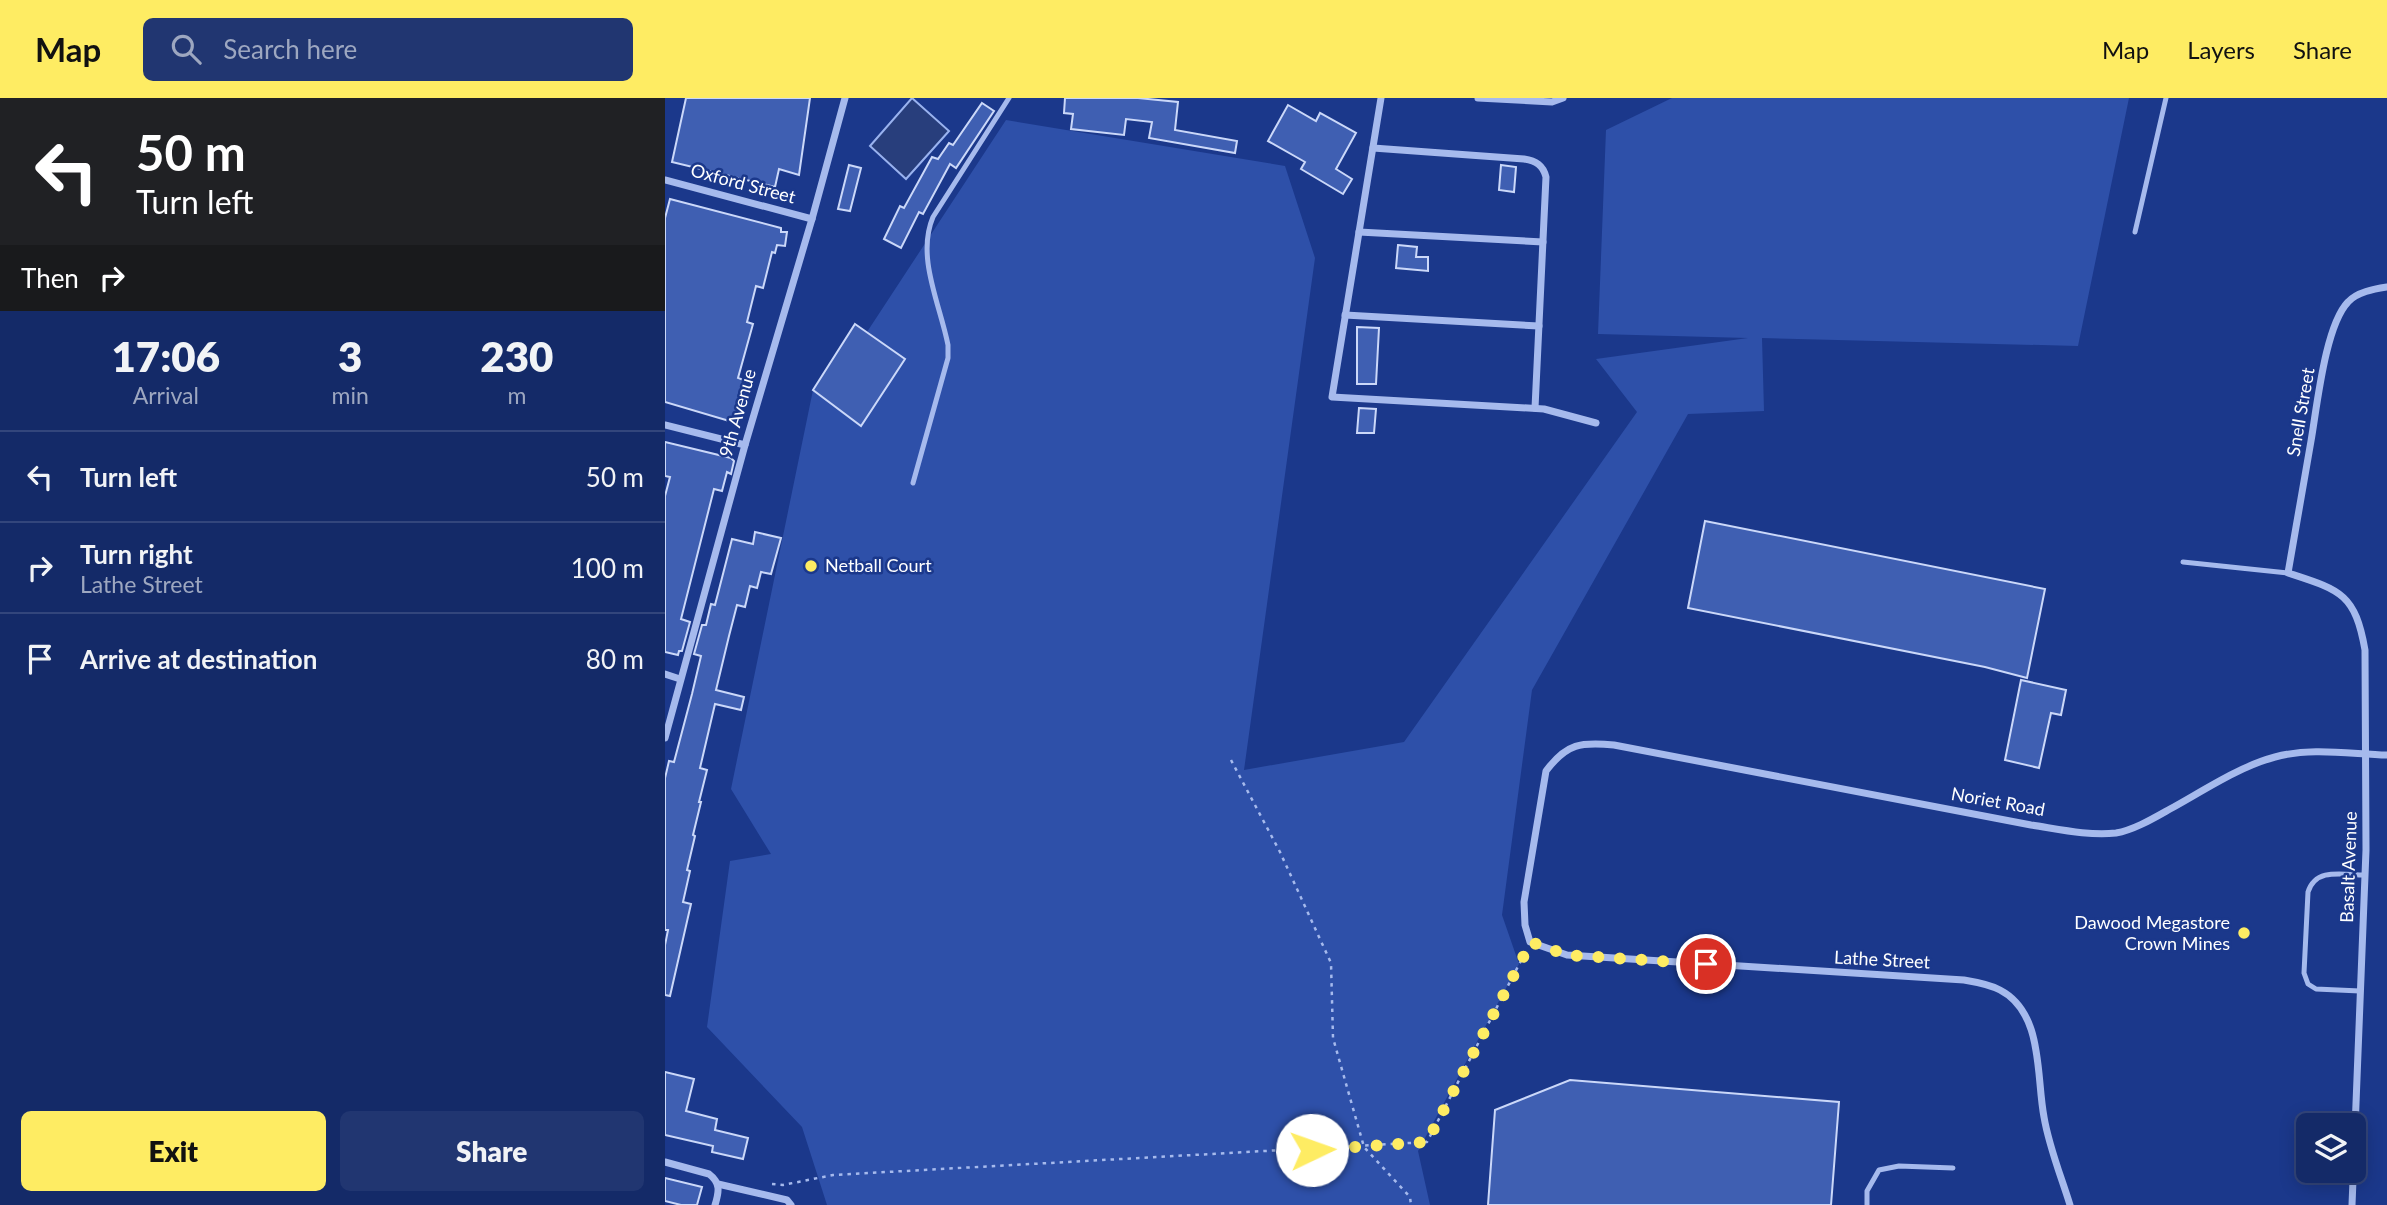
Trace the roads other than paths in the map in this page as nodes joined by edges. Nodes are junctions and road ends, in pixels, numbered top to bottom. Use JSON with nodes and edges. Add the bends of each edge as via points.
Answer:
{"nodes":[{"id":1,"x":845,"y":98,"type":"edge"},
{"id":2,"x":1009,"y":98,"type":"edge"},
{"id":3,"x":1381,"y":98,"type":"edge"},
{"id":4,"x":1478,"y":98,"type":"edge"},
{"id":5,"x":1563,"y":98,"type":"edge"},
{"id":6,"x":2166,"y":98,"type":"edge"},
{"id":7,"x":1373,"y":148,"type":"junction"},
{"id":8,"x":665,"y":180,"type":"edge"},
{"id":9,"x":812,"y":219,"type":"junction"},
{"id":10,"x":1359,"y":232,"type":"junction"},
{"id":11,"x":2136,"y":232,"type":"dead end"},
{"id":12,"x":1543,"y":242,"type":"junction"},
{"id":13,"x":2387,"y":287,"type":"edge"},
{"id":14,"x":1345,"y":315,"type":"junction"},
{"id":15,"x":1539,"y":326,"type":"junction"},
{"id":16,"x":1535,"y":408,"type":"junction"},
{"id":17,"x":1596,"y":423,"type":"dead end"},
{"id":18,"x":665,"y":425,"type":"edge"},
{"id":19,"x":745,"y":445,"type":"junction"},
{"id":20,"x":913,"y":483,"type":"dead end"},
{"id":21,"x":2183,"y":562,"type":"dead end"},
{"id":22,"x":2288,"y":573,"type":"junction"},
{"id":23,"x":665,"y":674,"type":"edge"},
{"id":24,"x":680,"y":679,"type":"junction"},
{"id":25,"x":665,"y":738,"type":"edge"},
{"id":26,"x":2366,"y":755,"type":"junction"},
{"id":27,"x":2387,"y":755,"type":"edge"},
{"id":28,"x":2365,"y":875,"type":"junction"},
{"id":29,"x":1531,"y":942,"type":"joint"},
{"id":30,"x":2360,"y":991,"type":"junction"},
{"id":31,"x":665,"y":1162,"type":"edge"},
{"id":32,"x":1953,"y":1168,"type":"dead end"},
{"id":33,"x":717,"y":1182,"type":"junction"},
{"id":34,"x":715,"y":1205,"type":"edge"},
{"id":35,"x":791,"y":1205,"type":"edge"},
{"id":36,"x":1867,"y":1205,"type":"edge"},
{"id":37,"x":2070,"y":1205,"type":"edge"},
{"id":38,"x":2352,"y":1205,"type":"edge"}],
"edges":[{"from":1,"to":9,"type":"street","name":"9th Avenue"},
{"from":2,"to":20,"type":"lane","via":[[928,228],[925,254],[949,345]]},
{"from":3,"to":7,"type":"street"},
{"from":4,"to":5,"type":"street","via":[[1541,102]]},
{"from":6,"to":11,"type":"lane"},
{"from":7,"to":10,"type":"street"},
{"from":7,"to":12,"type":"street","via":[[1532,160],[1546,177]]},
{"from":8,"to":9,"type":"street","name":"Oxford Street"},
{"from":9,"to":19,"type":"street","name":"9th Avenue"},
{"from":10,"to":12,"type":"street"},
{"from":10,"to":14,"type":"street"},
{"from":12,"to":15,"type":"street"},
{"from":13,"to":22,"type":"street","name":"Snell Street","via":[[2347,302],[2332,334]]},
{"from":14,"to":15,"type":"street"},
{"from":14,"to":16,"type":"street","via":[[1332,397]]},
{"from":15,"to":16,"type":"street"},
{"from":16,"to":17,"type":"street"},
{"from":18,"to":19,"type":"street"},
{"from":19,"to":24,"type":"street","name":"9th Avenue"},
{"from":21,"to":22,"type":"lane"},
{"from":22,"to":26,"type":"street","name":"Basalt Avenue","via":[[2328,586],[2357,614],[2365,650]]},
{"from":23,"to":24,"type":"street"},
{"from":24,"to":25,"type":"street","name":"9th Avenue"},
{"from":26,"to":27,"type":"street","name":"Noriet Road"},
{"from":26,"to":28,"type":"street","name":"Basalt Avenue"},
{"from":26,"to":29,"type":"street","name":"Noriet Road","via":[[2304,752],[2277,757],[2238,771],[2132,828],[2097,833],[2031,825],[1614,745],[1569,747],[1546,771],[1524,902]]},
{"from":28,"to":30,"type":"street","name":"Basalt Avenue"},
{"from":28,"to":30,"type":"lane","via":[[2319,875],[2311,882],[2304,973],[2316,989]]},
{"from":29,"to":37,"type":"street","name":"Lathe Street","via":[[1567,955],[1963,980],[2002,990],[2027,1018],[2044,1119]]},
{"from":30,"to":38,"type":"street","name":"Basalt Avenue"},
{"from":31,"to":33,"type":"street","via":[[709,1174]]},
{"from":32,"to":36,"type":"lane","via":[[1879,1170],[1867,1191]]},
{"from":33,"to":34,"type":"street"},
{"from":33,"to":35,"type":"street","via":[[787,1200]]}]}
